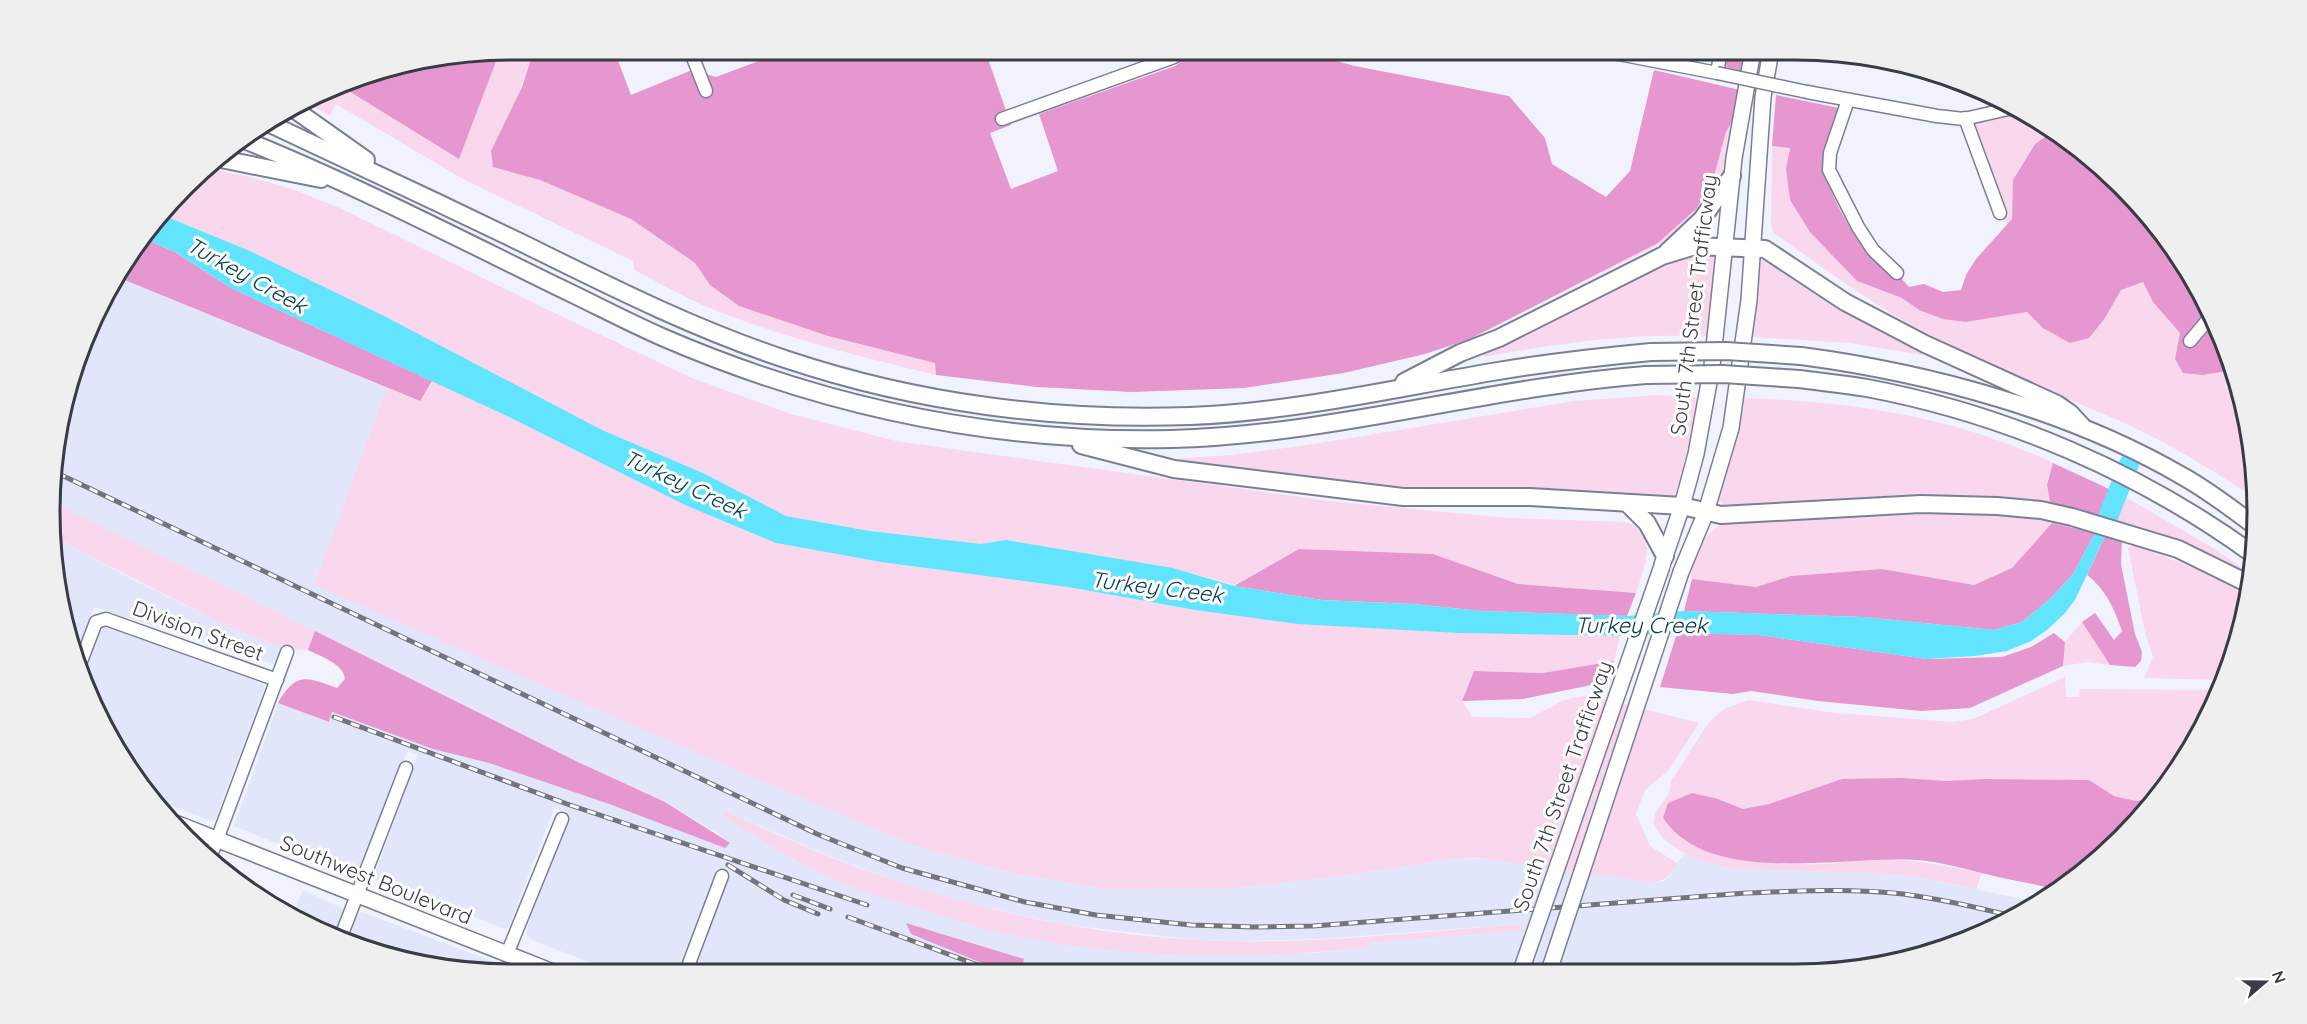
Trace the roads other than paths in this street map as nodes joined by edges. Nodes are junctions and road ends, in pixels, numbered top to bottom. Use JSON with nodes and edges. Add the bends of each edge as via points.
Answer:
{"nodes":[{"id":1,"x":694,"y":60,"type":"edge"},
{"id":2,"x":1166,"y":60,"type":"edge"},
{"id":3,"x":1650,"y":60,"type":"edge"},
{"id":4,"x":1719,"y":60,"type":"edge"},
{"id":5,"x":1751,"y":60,"type":"edge"},
{"id":6,"x":1769,"y":60,"type":"edge"},
{"id":7,"x":1717,"y":73,"type":"junction"},
{"id":8,"x":706,"y":92,"type":"dead end"},
{"id":9,"x":1848,"y":100,"type":"junction"},
{"id":10,"x":2001,"y":110,"type":"edge"},
{"id":11,"x":300,"y":113,"type":"edge"},
{"id":12,"x":1965,"y":118,"type":"junction"},
{"id":13,"x":1002,"y":119,"type":"dead end"},
{"id":14,"x":276,"y":127,"type":"edge"},
{"id":15,"x":251,"y":143,"type":"edge"},
{"id":16,"x":228,"y":160,"type":"edge"},
{"id":17,"x":1732,"y":176,"type":"junction"},
{"id":18,"x":399,"y":183,"type":"junction"},
{"id":19,"x":348,"y":185,"type":"junction"},
{"id":20,"x":2000,"y":213,"type":"dead end"},
{"id":21,"x":1725,"y":248,"type":"junction"},
{"id":22,"x":1754,"y":248,"type":"junction"},
{"id":23,"x":1662,"y":256,"type":"junction"},
{"id":24,"x":1898,"y":273,"type":"dead end"},
{"id":25,"x":2205,"y":323,"type":"edge"},
{"id":26,"x":2190,"y":341,"type":"dead end"},
{"id":27,"x":1388,"y":390,"type":"junction"},
{"id":28,"x":2073,"y":421,"type":"junction"},
{"id":29,"x":1044,"y":435,"type":"junction"},
{"id":30,"x":1628,"y":504,"type":"junction"},
{"id":31,"x":1682,"y":506,"type":"junction"},
{"id":32,"x":1706,"y":512,"type":"junction"},
{"id":33,"x":2247,"y":520,"type":"edge"},
{"id":34,"x":2245,"y":548,"type":"edge"},
{"id":35,"x":1663,"y":561,"type":"junction"},
{"id":36,"x":2241,"y":580,"type":"edge"},
{"id":37,"x":287,"y":652,"type":"dead end"},
{"id":38,"x":83,"y":655,"type":"edge"},
{"id":39,"x":277,"y":680,"type":"junction"},
{"id":40,"x":406,"y":768,"type":"dead end"},
{"id":41,"x":562,"y":819,"type":"dead end"},
{"id":42,"x":189,"y":828,"type":"edge"},
{"id":43,"x":217,"y":840,"type":"junction"},
{"id":44,"x":213,"y":851,"type":"edge"},
{"id":45,"x":722,"y":876,"type":"dead end"},
{"id":46,"x":357,"y":895,"type":"junction"},
{"id":47,"x":343,"y":931,"type":"edge"},
{"id":48,"x":507,"y":954,"type":"junction"},
{"id":49,"x":532,"y":964,"type":"edge"},
{"id":50,"x":689,"y":964,"type":"edge"},
{"id":51,"x":1524,"y":964,"type":"edge"},
{"id":52,"x":1551,"y":964,"type":"edge"}],
"edges":[{"from":1,"to":8,"type":"street"},
{"from":2,"to":13,"type":"street"},
{"from":3,"to":7,"type":"street"},
{"from":4,"to":7,"type":"street"},
{"from":5,"to":17,"type":"main road","name":"South 7th Street Trafficway"},
{"from":6,"to":22,"type":"main road","name":"South 7th Street Trafficway","via":[[1763,97]]},
{"from":7,"to":9,"type":"street","bridge":true},
{"from":9,"to":12,"type":"street"},
{"from":9,"to":24,"type":"street","via":[[1830,153],[1829,170],[1846,208],[1873,250]]},
{"from":10,"to":12,"type":"street"},
{"from":11,"to":18,"type":"highway"},
{"from":12,"to":20,"type":"street"},
{"from":14,"to":18,"type":"highway"},
{"from":15,"to":19,"type":"highway"},
{"from":16,"to":19,"type":"highway"},
{"from":17,"to":21,"type":"main road","name":"South 7th Street Trafficway"},
{"from":17,"to":23,"type":"highway","via":[[1702,219]]},
{"from":18,"to":27,"type":"highway","via":[[664,312],[734,341],[903,391],[1013,410],[1131,417],[1252,410]]},
{"from":19,"to":29,"type":"highway","via":[[660,336],[770,379],[916,418]]},
{"from":21,"to":22,"type":"highway"},
{"from":21,"to":23,"type":"highway","via":[[1695,246]]},
{"from":21,"to":31,"type":"main road","name":"South 7th Street Trafficway","via":[[1712,366]]},
{"from":22,"to":28,"type":"highway","via":[[1765,249],[1845,302],[1925,344],[2056,404]]},
{"from":22,"to":32,"type":"main road","name":"South 7th Street Trafficway","via":[[1731,428]]},
{"from":23,"to":27,"type":"highway"},
{"from":25,"to":26,"type":"street"},
{"from":27,"to":28,"type":"highway","bridge":true,"via":[[1568,359],[1716,351],[1853,363],[1938,381]]},
{"from":28,"to":33,"type":"highway","via":[[2184,477]]},
{"from":29,"to":30,"type":"highway","via":[[1174,469],[1355,493],[1432,498],[1530,497]]},
{"from":29,"to":34,"type":"highway","bridge":true,"via":[[1172,439],[1263,432],[1533,388],[1646,375],[1723,374],[1799,379],[1918,400],[2041,438],[2138,483]]},
{"from":30,"to":31,"type":"highway"},
{"from":30,"to":35,"type":"highway","via":[[1652,529]]},
{"from":31,"to":32,"type":"highway"},
{"from":31,"to":35,"type":"main road","name":"South 7th Street Trafficway"},
{"from":32,"to":36,"type":"highway","via":[[1721,515],[1962,504],[2041,510],[2178,549]]},
{"from":32,"to":52,"type":"main road","name":"South 7th Street Trafficway","bridge":true,"via":[[1681,572]]},
{"from":35,"to":51,"type":"main road","name":"South 7th Street Trafficway","bridge":true},
{"from":37,"to":39,"type":"street"},
{"from":38,"to":39,"type":"street","name":"Division Street","via":[[96,622],[106,619]]},
{"from":39,"to":43,"type":"street"},
{"from":40,"to":46,"type":"street"},
{"from":41,"to":48,"type":"street"},
{"from":42,"to":43,"type":"main road","name":"Southwest Boulevard"},
{"from":43,"to":44,"type":"street"},
{"from":43,"to":46,"type":"main road","name":"Southwest Boulevard"},
{"from":45,"to":50,"type":"street"},
{"from":46,"to":47,"type":"street"},
{"from":46,"to":48,"type":"main road","name":"Southwest Boulevard"},
{"from":48,"to":49,"type":"main road","name":"Southwest Boulevard"}]}
